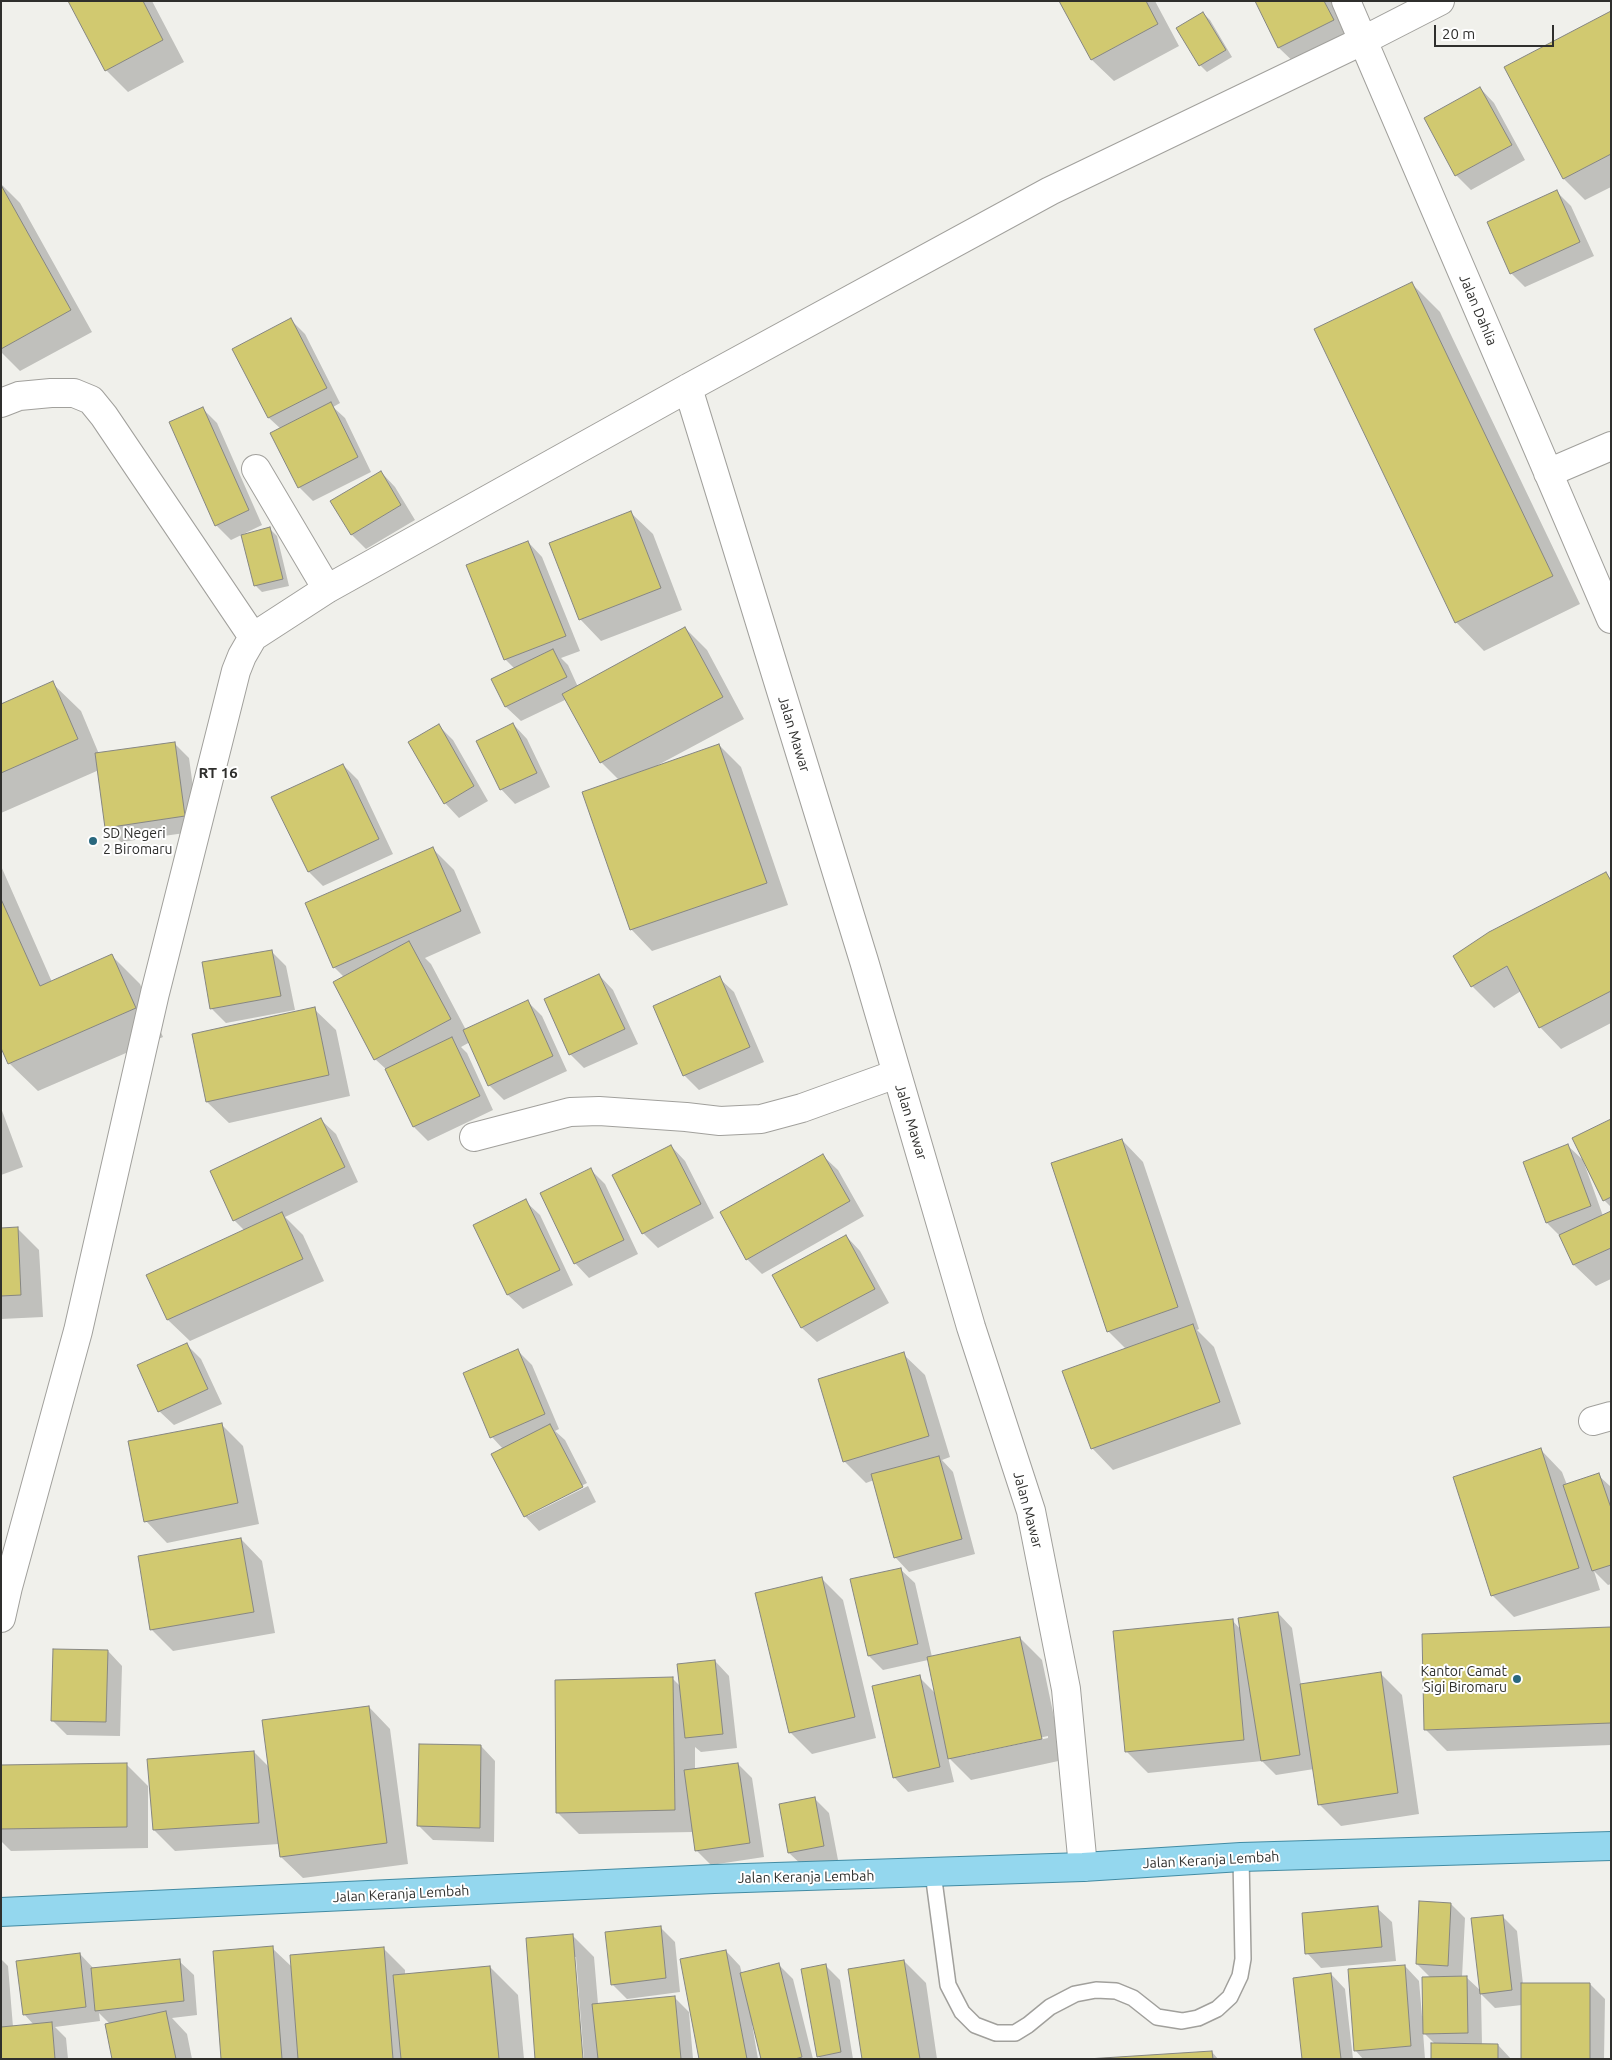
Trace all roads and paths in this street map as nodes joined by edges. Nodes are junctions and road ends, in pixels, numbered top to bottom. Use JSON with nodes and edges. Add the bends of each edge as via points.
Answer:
{"nodes":[{"id":1,"x":1346,"y":1,"type":"edge"},
{"id":2,"x":1440,"y":1,"type":"edge"},
{"id":3,"x":1362,"y":41,"type":"junction"},
{"id":4,"x":688,"y":388,"type":"junction"},
{"id":5,"x":1,"y":403,"type":"edge"},
{"id":6,"x":1611,"y":446,"type":"edge"},
{"id":7,"x":256,"y":469,"type":"dead end"},
{"id":8,"x":1548,"y":473,"type":"junction"},
{"id":9,"x":327,"y":589,"type":"junction"},
{"id":10,"x":1611,"y":619,"type":"edge"},
{"id":11,"x":253,"y":637,"type":"junction"},
{"id":12,"x":896,"y":1074,"type":"junction"},
{"id":13,"x":474,"y":1137,"type":"dead end"},
{"id":14,"x":1,"y":1618,"type":"edge"},
{"id":15,"x":1611,"y":1846,"type":"edge"},
{"id":16,"x":1241,"y":1857,"type":"junction"},
{"id":17,"x":1083,"y":1867,"type":"junction"},
{"id":18,"x":933,"y":1873,"type":"junction"},
{"id":19,"x":1,"y":1912,"type":"edge"}],
"edges":[{"from":1,"to":3,"type":"street","name":"Jalan Dahlia"},
{"from":2,"to":3,"type":"street"},
{"from":3,"to":4,"type":"street","via":[[1050,191]]},
{"from":3,"to":8,"type":"street","name":"Jalan Dahlia"},
{"from":4,"to":9,"type":"street"},
{"from":4,"to":12,"type":"street","name":"Jalan Mawar"},
{"from":5,"to":11,"type":"street","via":[[19,396],[50,393],[74,393],[91,400]]},
{"from":6,"to":8,"type":"street"},
{"from":7,"to":9,"type":"street"},
{"from":8,"to":10,"type":"street","name":"Jalan Dahlia"},
{"from":9,"to":11,"type":"street"},
{"from":11,"to":14,"type":"street","via":[[236,671],[155,993],[78,1331]]},
{"from":12,"to":13,"type":"street","via":[[802,1108],[761,1119],[720,1121],[599,1111],[570,1112]]},
{"from":12,"to":17,"type":"street","name":"Jalan Mawar","via":[[971,1327],[1032,1511],[1066,1689]]},
{"from":15,"to":16,"type":"main road","name":"Jalan Keranja Lembah"},
{"from":16,"to":17,"type":"main road","name":"Jalan Keranja Lembah"},
{"from":16,"to":18,"type":"lane","via":[[1242,1967],[1230,1997],[1217,2009],[1182,2021],[1157,2017],[1133,1998],[1116,1991],[1096,1990],[1075,1994],[1050,2007],[1015,2033],[996,2033],[975,2025],[962,2012],[948,1985]]},
{"from":17,"to":18,"type":"main road","name":"Jalan Keranja Lembah"},
{"from":18,"to":19,"type":"main road","name":"Jalan Keranja Lembah","via":[[704,1879]]}]}
